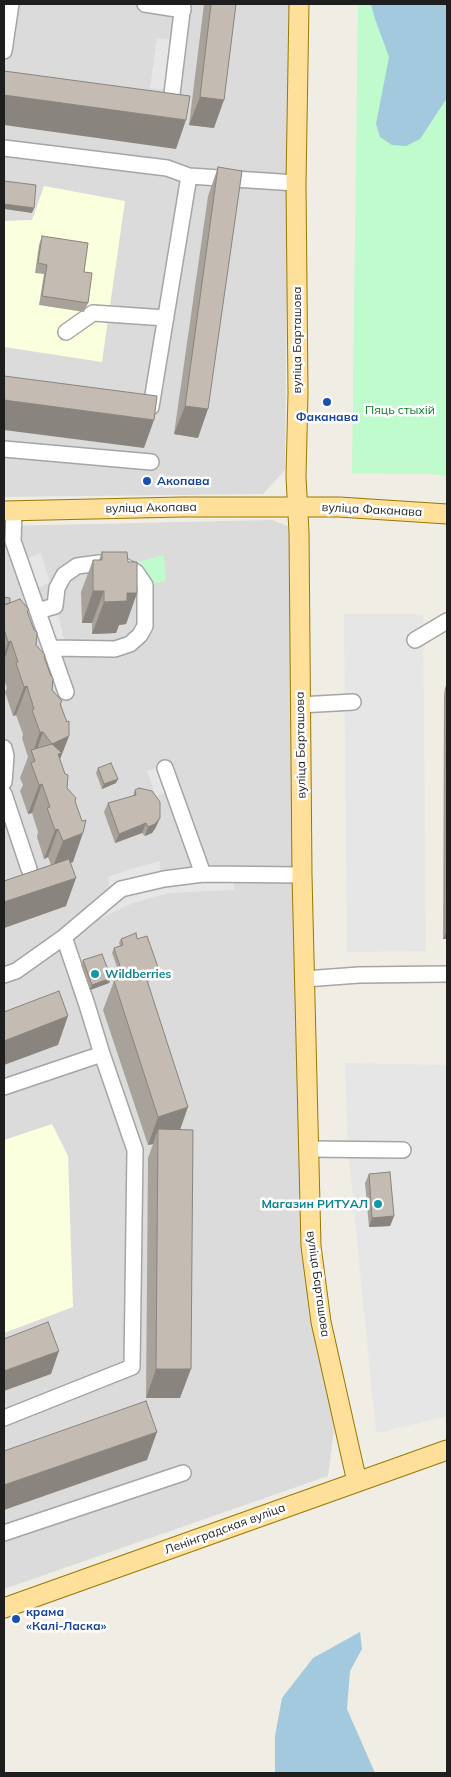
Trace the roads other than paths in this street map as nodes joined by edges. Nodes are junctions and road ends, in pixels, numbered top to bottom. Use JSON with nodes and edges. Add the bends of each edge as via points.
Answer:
{"nodes":[{"id":1,"x":11,"y":4,"type":"edge"},
{"id":2,"x":145,"y":4,"type":"edge"},
{"id":3,"x":299,"y":4,"type":"edge"},
{"id":4,"x":183,"y":7,"type":"edge"},
{"id":5,"x":4,"y":51,"type":"edge"},
{"id":6,"x":171,"y":102,"type":"edge"},
{"id":7,"x":4,"y":148,"type":"edge"},
{"id":8,"x":189,"y":176,"type":"junction"},
{"id":9,"x":296,"y":183,"type":"junction"},
{"id":10,"x":166,"y":318,"type":"junction"},
{"id":11,"x":66,"y":332,"type":"dead end"},
{"id":12,"x":151,"y":407,"type":"edge"},
{"id":13,"x":4,"y":449,"type":"edge"},
{"id":14,"x":151,"y":462,"type":"dead end"},
{"id":15,"x":297,"y":508,"type":"junction"},
{"id":16,"x":9,"y":511,"type":"edge"},
{"id":17,"x":447,"y":514,"type":"edge"},
{"id":18,"x":38,"y":611,"type":"junction"},
{"id":19,"x":447,"y":621,"type":"edge"},
{"id":20,"x":415,"y":640,"type":"dead end"},
{"id":21,"x":52,"y":648,"type":"junction"},
{"id":22,"x":66,"y":692,"type":"dead end"},
{"id":23,"x":353,"y":702,"type":"dead end"},
{"id":24,"x":300,"y":705,"type":"junction"},
{"id":25,"x":4,"y":748,"type":"edge"},
{"id":26,"x":165,"y":768,"type":"dead end"},
{"id":27,"x":4,"y":782,"type":"edge"},
{"id":28,"x":4,"y":794,"type":"edge"},
{"id":29,"x":29,"y":869,"type":"dead end"},
{"id":30,"x":203,"y":874,"type":"junction"},
{"id":31,"x":302,"y":875,"type":"junction"},
{"id":32,"x":64,"y":936,"type":"junction"},
{"id":33,"x":447,"y":974,"type":"edge"},
{"id":34,"x":4,"y":976,"type":"edge"},
{"id":35,"x":305,"y":979,"type":"junction"},
{"id":36,"x":102,"y":1054,"type":"junction"},
{"id":37,"x":4,"y":1087,"type":"edge"},
{"id":38,"x":308,"y":1149,"type":"junction"},
{"id":39,"x":403,"y":1150,"type":"dead end"},
{"id":40,"x":4,"y":1418,"type":"edge"},
{"id":41,"x":447,"y":1450,"type":"edge"},
{"id":42,"x":183,"y":1473,"type":"dead end"},
{"id":43,"x":357,"y":1482,"type":"junction"},
{"id":44,"x":4,"y":1533,"type":"edge"},
{"id":45,"x":4,"y":1608,"type":"edge"}],
"edges":[{"from":1,"to":5,"type":"lane"},
{"from":2,"to":4,"type":"lane"},
{"from":3,"to":9,"type":"main road","name":"вуліца Барташова"},
{"from":4,"to":6,"type":"lane"},
{"from":7,"to":8,"type":"lane","via":[[167,168]]},
{"from":8,"to":9,"type":"lane"},
{"from":8,"to":10,"type":"lane"},
{"from":9,"to":15,"type":"main road","name":"вуліца Барташова"},
{"from":10,"to":11,"type":"lane","via":[[93,313]]},
{"from":10,"to":12,"type":"lane"},
{"from":13,"to":14,"type":"lane"},
{"from":15,"to":16,"type":"main road","name":"вуліца Акопава"},
{"from":15,"to":17,"type":"main road","name":"вуліца Факанава","via":[[339,507]]},
{"from":15,"to":24,"type":"main road","name":"вуліца Барташова"},
{"from":16,"to":18,"type":"lane","via":[[13,541]]},
{"from":18,"to":21,"type":"lane"},
{"from":18,"to":21,"type":"lane","via":[[55,606],[57,588],[64,575],[77,566],[99,563],[122,565],[136,572],[145,585],[145,626],[130,644],[115,649]]},
{"from":19,"to":20,"type":"lane"},
{"from":21,"to":22,"type":"lane"},
{"from":23,"to":24,"type":"lane"},
{"from":24,"to":31,"type":"main road","name":"вуліца Барташова"},
{"from":25,"to":27,"type":"lane"},
{"from":26,"to":30,"type":"lane"},
{"from":28,"to":29,"type":"lane"},
{"from":30,"to":31,"type":"lane"},
{"from":30,"to":32,"type":"lane","via":[[121,889]]},
{"from":31,"to":35,"type":"main road","name":"вуліца Барташова"},
{"from":32,"to":34,"type":"lane"},
{"from":32,"to":36,"type":"lane"},
{"from":33,"to":35,"type":"lane"},
{"from":35,"to":38,"type":"main road","name":"вуліца Барташова"},
{"from":36,"to":37,"type":"lane"},
{"from":36,"to":40,"type":"lane","via":[[135,1150],[132,1367]]},
{"from":38,"to":39,"type":"lane"},
{"from":38,"to":43,"type":"main road","name":"вуліца Барташова","via":[[311,1246],[321,1322]]},
{"from":41,"to":43,"type":"main road","name":"Ленінградская вуліца"},
{"from":42,"to":44,"type":"lane"},
{"from":43,"to":45,"type":"main road","name":"Ленінградская вуліца"}]}
